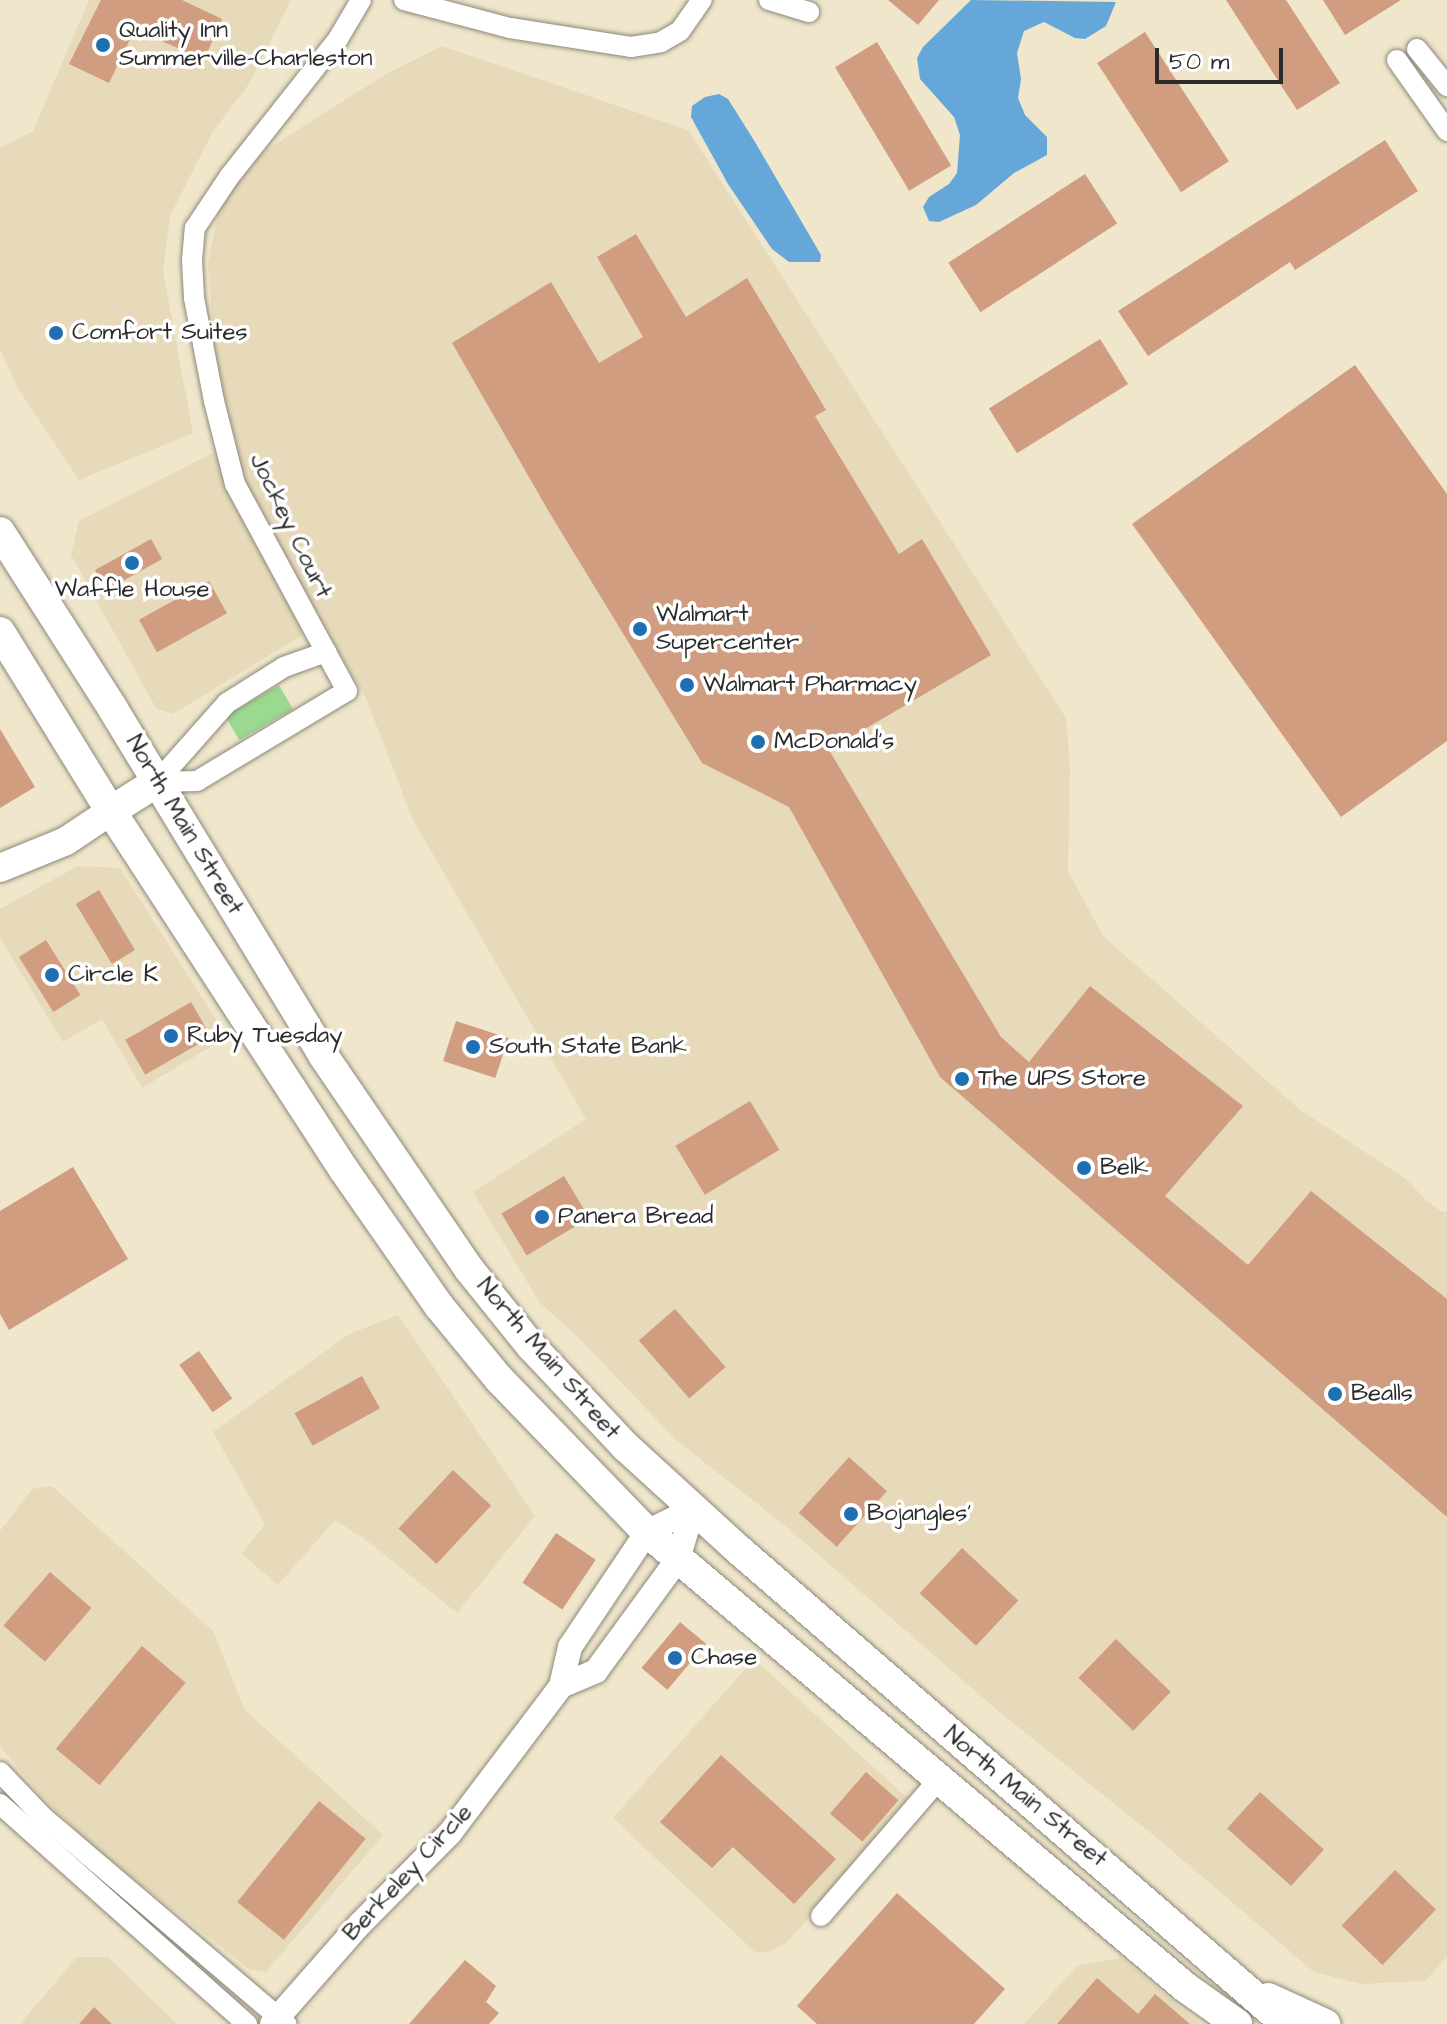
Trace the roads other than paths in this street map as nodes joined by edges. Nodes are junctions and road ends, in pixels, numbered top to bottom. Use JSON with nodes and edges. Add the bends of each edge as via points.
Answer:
{"nodes":[{"id":1,"x":361,"y":0,"type":"edge"},
{"id":2,"x":404,"y":0,"type":"edge"},
{"id":3,"x":702,"y":0,"type":"edge"},
{"id":4,"x":769,"y":0,"type":"edge"},
{"id":5,"x":809,"y":12,"type":"dead end"},
{"id":6,"x":1417,"y":49,"type":"dead end"},
{"id":7,"x":1397,"y":60,"type":"dead end"},
{"id":8,"x":1447,"y":86,"type":"edge"},
{"id":9,"x":1447,"y":131,"type":"edge"},
{"id":10,"x":0,"y":532,"type":"edge"},
{"id":11,"x":0,"y":632,"type":"edge"},
{"id":12,"x":326,"y":652,"type":"junction"},
{"id":13,"x":157,"y":782,"type":"junction"},
{"id":14,"x":111,"y":811,"type":"junction"},
{"id":15,"x":0,"y":868,"type":"edge"},
{"id":16,"x":693,"y":1509,"type":"junction"},
{"id":17,"x":647,"y":1532,"type":"junction"},
{"id":18,"x":678,"y":1559,"type":"junction"},
{"id":19,"x":561,"y":1686,"type":"junction"},
{"id":20,"x":0,"y":1772,"type":"edge"},
{"id":21,"x":940,"y":1778,"type":"junction"},
{"id":22,"x":0,"y":1804,"type":"edge"},
{"id":23,"x":821,"y":1916,"type":"dead end"},
{"id":24,"x":1235,"y":1982,"type":"junction"},
{"id":25,"x":279,"y":2022,"type":"edge"},
{"id":26,"x":247,"y":2024,"type":"edge"},
{"id":27,"x":1237,"y":2024,"type":"edge"},
{"id":28,"x":1286,"y":2024,"type":"edge"},
{"id":29,"x":1325,"y":2024,"type":"edge"}],
"edges":[{"from":1,"to":12,"type":"street","name":"Jockey Court","via":[[338,39],[195,228],[192,260],[194,298],[235,484]]},
{"from":2,"to":3,"type":"street","via":[[510,28],[631,47],[661,42],[680,31]]},
{"from":4,"to":5,"type":"street"},
{"from":6,"to":8,"type":"street"},
{"from":7,"to":9,"type":"street"},
{"from":10,"to":13,"type":"main road","name":"North Main Street"},
{"from":11,"to":14,"type":"main road","name":"North Main Street"},
{"from":12,"to":13,"type":"street","via":[[284,667],[227,703]]},
{"from":12,"to":13,"type":"street","name":"Jockey Court","via":[[347,691],[197,781]]},
{"from":13,"to":14,"type":"main road"},
{"from":13,"to":16,"type":"main road","name":"North Main Street","via":[[323,1055],[469,1269],[562,1380]]},
{"from":14,"to":15,"type":"main road","via":[[66,841]]},
{"from":14,"to":17,"type":"main road","name":"North Main Street","via":[[439,1306],[499,1379]]},
{"from":16,"to":17,"type":"street","name":"Berkeley Circle"},
{"from":16,"to":18,"type":"street","name":"Berkeley Circle"},
{"from":16,"to":24,"type":"main road","name":"North Main Street","via":[[1177,1926]]},
{"from":17,"to":18,"type":"main road","name":"North Main Street"},
{"from":17,"to":19,"type":"street","name":"Berkeley Circle","via":[[570,1647]]},
{"from":18,"to":19,"type":"street","name":"Berkeley Circle","via":[[596,1671]]},
{"from":18,"to":21,"type":"main road","name":"North Main Street"},
{"from":19,"to":25,"type":"street","name":"Berkeley Circle","via":[[450,1833],[360,1924]]},
{"from":20,"to":25,"type":"street","name":"Berkeley Circle","via":[[42,1816]]},
{"from":21,"to":23,"type":"street"},
{"from":21,"to":27,"type":"main road","name":"North Main Street","via":[[1185,1987]]},
{"from":22,"to":26,"type":"street"},
{"from":24,"to":28,"type":"main road","name":"North Main Street"},
{"from":24,"to":29,"type":"main road"}]}
